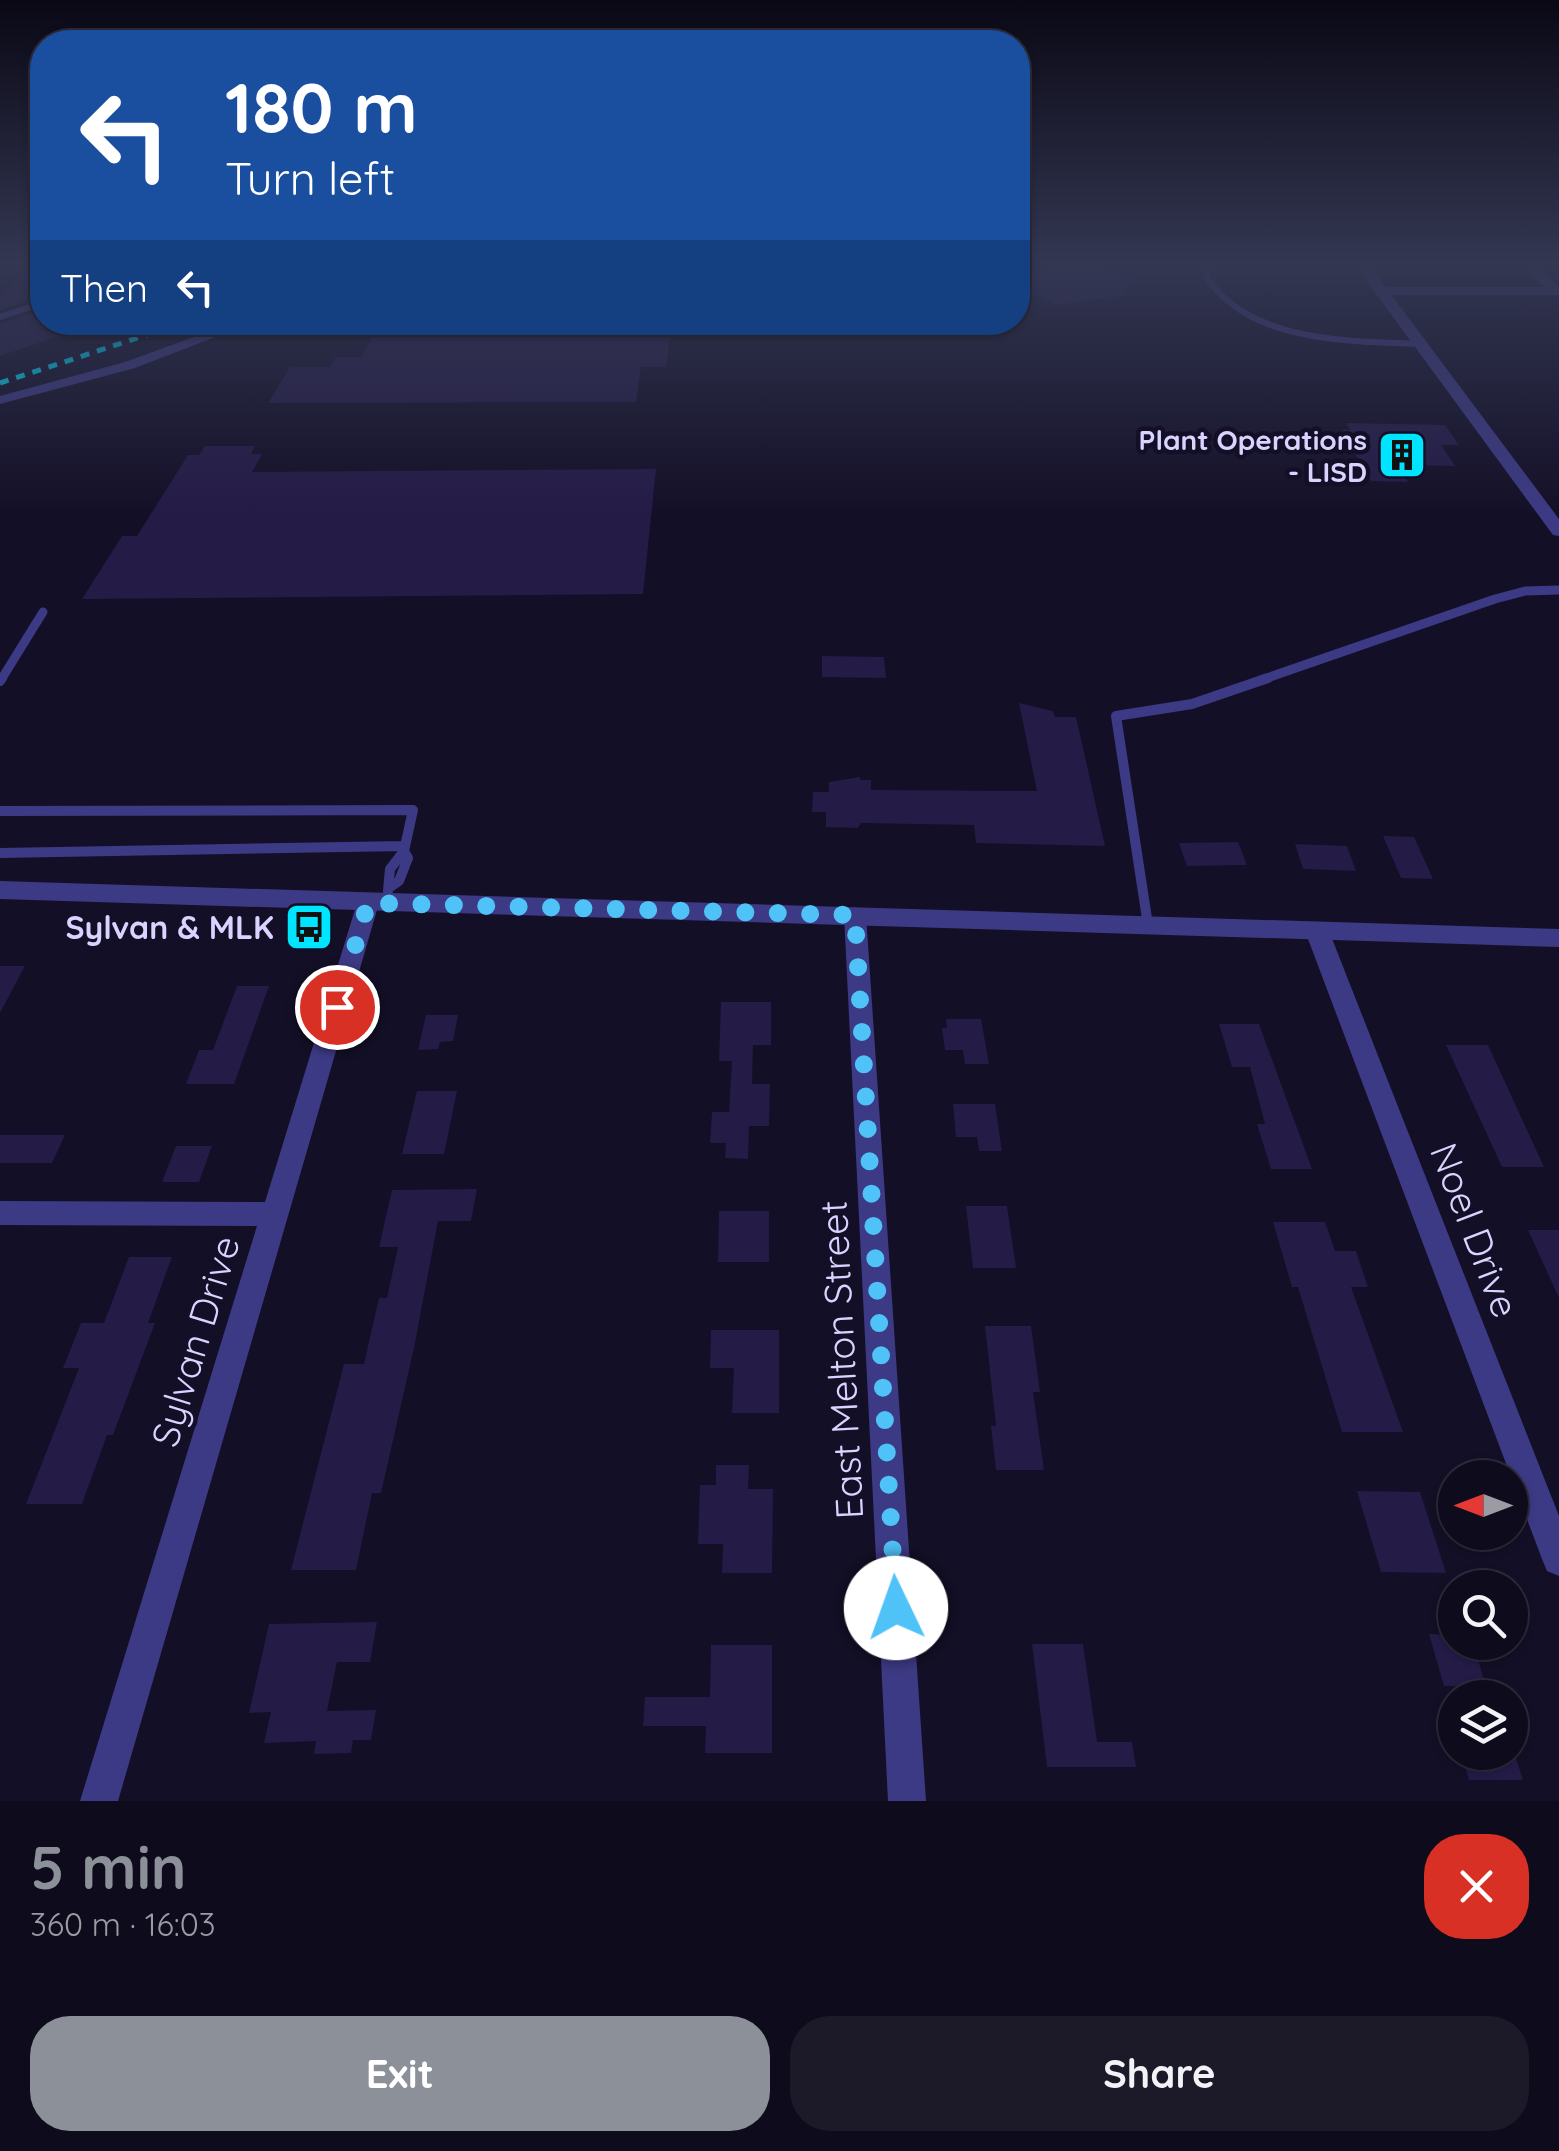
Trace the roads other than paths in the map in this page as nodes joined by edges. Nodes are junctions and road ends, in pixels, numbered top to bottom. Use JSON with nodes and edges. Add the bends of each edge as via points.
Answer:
{"nodes":[{"id":1,"x":175,"y":349,"type":"edge"},
{"id":2,"x":1424,"y":349,"type":"edge"},
{"id":3,"x":0,"y":400,"type":"edge"},
{"id":4,"x":1559,"y":531,"type":"edge"},
{"id":5,"x":1559,"y":590,"type":"edge"},
{"id":6,"x":43,"y":612,"type":"dead end"},
{"id":7,"x":2,"y":676,"type":"edge"},
{"id":8,"x":0,"y":811,"type":"edge"},
{"id":9,"x":404,"y":849,"type":"junction"},
{"id":10,"x":0,"y":853,"type":"edge"},
{"id":11,"x":0,"y":890,"type":"edge"},
{"id":12,"x":380,"y":898,"type":"junction"},
{"id":13,"x":855,"y":915,"type":"junction"},
{"id":14,"x":1148,"y":925,"type":"junction"},
{"id":15,"x":1317,"y":930,"type":"junction"},
{"id":16,"x":1559,"y":938,"type":"edge"},
{"id":17,"x":0,"y":1212,"type":"edge"},
{"id":18,"x":275,"y":1214,"type":"junction"},
{"id":19,"x":1559,"y":1558,"type":"edge"},
{"id":20,"x":99,"y":1801,"type":"edge"},
{"id":21,"x":907,"y":1801,"type":"edge"}],
"edges":[{"from":1,"to":3,"type":"street"},
{"from":2,"to":4,"type":"street"},
{"from":5,"to":14,"type":"lane","via":[[1495,599],[1192,704],[1116,716]]},
{"from":6,"to":7,"type":"lane"},
{"from":8,"to":9,"type":"lane","via":[[413,810]]},
{"from":9,"to":10,"type":"lane"},
{"from":9,"to":12,"type":"lane","via":[[408,858],[399,881]]},
{"from":11,"to":12,"type":"street"},
{"from":12,"to":13,"type":"street"},
{"from":12,"to":18,"type":"street","name":"Sylvan Drive"},
{"from":13,"to":14,"type":"street"},
{"from":13,"to":21,"type":"street","name":"East Melton Street"},
{"from":14,"to":15,"type":"street"},
{"from":15,"to":16,"type":"street"},
{"from":15,"to":19,"type":"street","name":"Noel Drive"},
{"from":17,"to":18,"type":"street"},
{"from":18,"to":20,"type":"street","name":"Sylvan Drive"}]}
